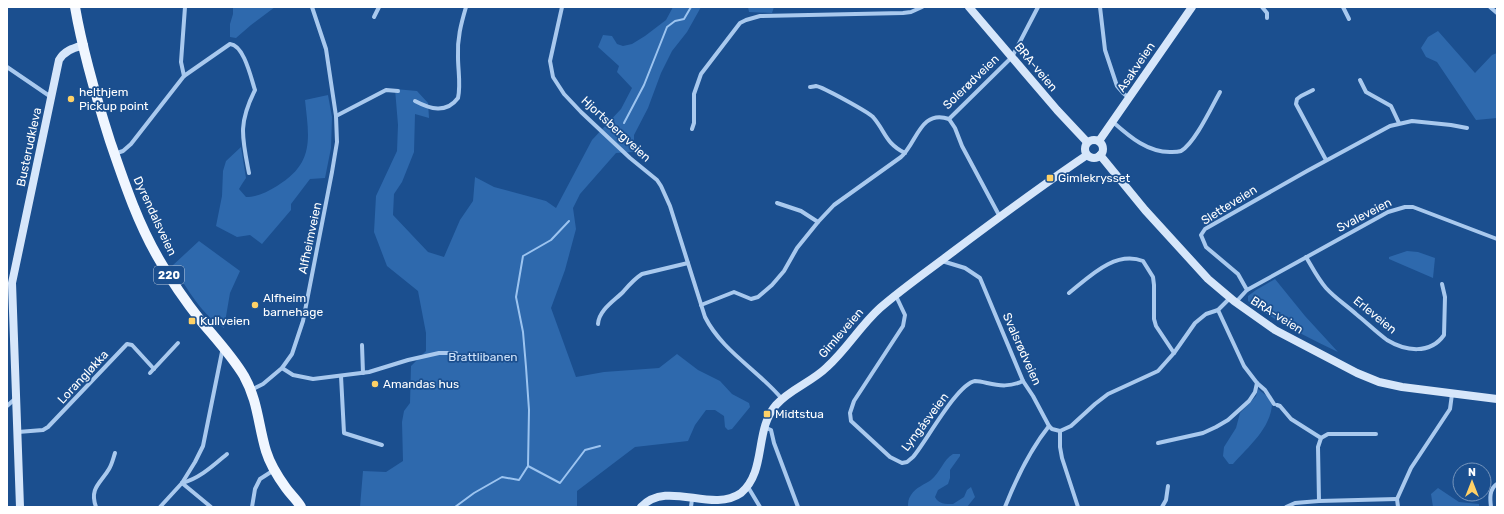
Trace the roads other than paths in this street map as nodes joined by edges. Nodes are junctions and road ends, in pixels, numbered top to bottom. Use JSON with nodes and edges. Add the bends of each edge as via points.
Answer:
{"nodes":[{"id":1,"x":75,"y":7,"type":"edge"},
{"id":2,"x":184,"y":7,"type":"edge"},
{"id":3,"x":312,"y":7,"type":"edge"},
{"id":4,"x":379,"y":7,"type":"edge"},
{"id":5,"x":466,"y":7,"type":"edge"},
{"id":6,"x":562,"y":7,"type":"edge"},
{"id":7,"x":922,"y":7,"type":"edge"},
{"id":8,"x":969,"y":7,"type":"edge"},
{"id":9,"x":1038,"y":7,"type":"edge"},
{"id":10,"x":1100,"y":7,"type":"edge"},
{"id":11,"x":1192,"y":7,"type":"edge"},
{"id":12,"x":1262,"y":7,"type":"edge"},
{"id":13,"x":1343,"y":7,"type":"edge"},
{"id":14,"x":1490,"y":7,"type":"edge"},
{"id":15,"x":1497,"y":13,"type":"edge"},
{"id":16,"x":374,"y":17,"type":"dead end"},
{"id":17,"x":1267,"y":18,"type":"dead end"},
{"id":18,"x":1349,"y":19,"type":"dead end"},
{"id":19,"x":84,"y":45,"type":"junction"},
{"id":20,"x":1012,"y":57,"type":"junction"},
{"id":21,"x":7,"y":67,"type":"edge"},
{"id":22,"x":184,"y":76,"type":"junction"},
{"id":23,"x":1360,"y":80,"type":"dead end"},
{"id":24,"x":810,"y":87,"type":"dead end"},
{"id":25,"x":1313,"y":90,"type":"dead end"},
{"id":26,"x":398,"y":91,"type":"dead end"},
{"id":27,"x":1220,"y":92,"type":"dead end"},
{"id":28,"x":52,"y":98,"type":"junction"},
{"id":29,"x":1129,"y":98,"type":"junction"},
{"id":30,"x":415,"y":101,"type":"dead end"},
{"id":31,"x":336,"y":116,"type":"junction"},
{"id":32,"x":949,"y":119,"type":"junction"},
{"id":33,"x":1113,"y":122,"type":"junction"},
{"id":34,"x":1399,"y":123,"type":"junction"},
{"id":35,"x":1467,"y":128,"type":"dead end"},
{"id":36,"x":692,"y":129,"type":"dead end"},
{"id":37,"x":1099,"y":140,"type":"junction"},
{"id":38,"x":1087,"y":142,"type":"junction"},
{"id":39,"x":114,"y":154,"type":"junction"},
{"id":40,"x":905,"y":154,"type":"junction"},
{"id":41,"x":1087,"y":155,"type":"junction"},
{"id":42,"x":1100,"y":156,"type":"junction"},
{"id":43,"x":1326,"y":160,"type":"junction"},
{"id":44,"x":249,"y":173,"type":"dead end"},
{"id":45,"x":777,"y":203,"type":"dead end"},
{"id":46,"x":1000,"y":217,"type":"junction"},
{"id":47,"x":818,"y":222,"type":"junction"},
{"id":48,"x":1497,"y":239,"type":"edge"},
{"id":49,"x":1306,"y":257,"type":"junction"},
{"id":50,"x":942,"y":260,"type":"junction"},
{"id":51,"x":688,"y":262,"type":"junction"},
{"id":52,"x":10,"y":282,"type":"edge"},
{"id":53,"x":1442,"y":284,"type":"dead end"},
{"id":54,"x":1247,"y":290,"type":"junction"},
{"id":55,"x":1069,"y":294,"type":"dead end"},
{"id":56,"x":896,"y":296,"type":"junction"},
{"id":57,"x":1233,"y":300,"type":"junction"},
{"id":58,"x":702,"y":305,"type":"junction"},
{"id":59,"x":1218,"y":310,"type":"junction"},
{"id":60,"x":598,"y":324,"type":"dead end"},
{"id":61,"x":178,"y":344,"type":"dead end"},
{"id":62,"x":362,"y":345,"type":"dead end"},
{"id":63,"x":226,"y":349,"type":"junction"},
{"id":64,"x":456,"y":353,"type":"dead end"},
{"id":65,"x":1174,"y":353,"type":"junction"},
{"id":66,"x":282,"y":368,"type":"junction"},
{"id":67,"x":154,"y":369,"type":"junction"},
{"id":68,"x":150,"y":373,"type":"dead end"},
{"id":69,"x":363,"y":373,"type":"junction"},
{"id":70,"x":340,"y":376,"type":"junction"},
{"id":71,"x":1023,"y":381,"type":"junction"},
{"id":72,"x":1257,"y":383,"type":"junction"},
{"id":73,"x":251,"y":390,"type":"junction"},
{"id":74,"x":1452,"y":394,"type":"junction"},
{"id":75,"x":16,"y":398,"type":"junction"},
{"id":76,"x":782,"y":399,"type":"junction"},
{"id":77,"x":1497,"y":399,"type":"edge"},
{"id":78,"x":7,"y":406,"type":"edge"},
{"id":79,"x":764,"y":426,"type":"junction"},
{"id":80,"x":1049,"y":426,"type":"junction"},
{"id":81,"x":1060,"y":431,"type":"junction"},
{"id":82,"x":18,"y":432,"type":"junction"},
{"id":83,"x":1376,"y":434,"type":"dead end"},
{"id":84,"x":1322,"y":438,"type":"junction"},
{"id":85,"x":1158,"y":443,"type":"dead end"},
{"id":86,"x":382,"y":445,"type":"dead end"},
{"id":87,"x":115,"y":453,"type":"dead end"},
{"id":88,"x":227,"y":454,"type":"dead end"},
{"id":89,"x":274,"y":470,"type":"junction"},
{"id":90,"x":182,"y":483,"type":"junction"},
{"id":91,"x":1497,"y":484,"type":"edge"},
{"id":92,"x":1168,"y":486,"type":"dead end"},
{"id":93,"x":748,"y":487,"type":"junction"},
{"id":94,"x":1398,"y":499,"type":"junction"},
{"id":95,"x":1319,"y":501,"type":"junction"},
{"id":96,"x":692,"y":503,"type":"edge"},
{"id":97,"x":20,"y":507,"type":"edge"},
{"id":98,"x":96,"y":507,"type":"edge"},
{"id":99,"x":160,"y":507,"type":"edge"},
{"id":100,"x":211,"y":507,"type":"edge"},
{"id":101,"x":252,"y":507,"type":"edge"},
{"id":102,"x":301,"y":507,"type":"edge"},
{"id":103,"x":641,"y":507,"type":"edge"},
{"id":104,"x":760,"y":507,"type":"edge"},
{"id":105,"x":798,"y":507,"type":"edge"},
{"id":106,"x":1005,"y":507,"type":"edge"},
{"id":107,"x":1078,"y":507,"type":"edge"},
{"id":108,"x":1162,"y":507,"type":"edge"},
{"id":109,"x":1286,"y":507,"type":"edge"},
{"id":110,"x":1398,"y":507,"type":"edge"},
{"id":111,"x":1491,"y":507,"type":"edge"}],
"edges":[{"from":1,"to":19,"type":"main road","name":"Dyrendalsveien","number":"220"},
{"from":2,"to":22,"type":"street","via":[[181,62]]},
{"from":3,"to":31,"type":"street","name":"Alfheimveien","via":[[326,49]]},
{"from":4,"to":16,"type":"street"},
{"from":5,"to":30,"type":"street","via":[[458,35],[458,98],[437,110]]},
{"from":6,"to":51,"type":"street","name":"Hjortsbergveien","via":[[550,61],[553,77],[564,94],[581,112],[657,180],[670,206]]},
{"from":7,"to":36,"type":"street","via":[[903,13],[760,16],[740,23],[701,74],[694,94]]},
{"from":8,"to":20,"type":"street","name":"BRA-veien"},
{"from":9,"to":20,"type":"street","name":"Solerødveien"},
{"from":10,"to":29,"type":"street","via":[[1105,50],[1117,86]]},
{"from":11,"to":29,"type":"street","name":"Asakveien"},
{"from":12,"to":17,"type":"street","via":[[1267,13]]},
{"from":13,"to":18,"type":"street"},
{"from":14,"to":15,"type":"street"},
{"from":19,"to":28,"type":"street","name":"Busterudkleva","via":[[62,54]]},
{"from":19,"to":39,"type":"main road","name":"Dyrendalsveien","number":"220","via":[[93,87]]},
{"from":20,"to":32,"type":"street","name":"Solerødveien"},
{"from":20,"to":38,"type":"street","name":"BRA-veien"},
{"from":21,"to":28,"type":"street"},
{"from":22,"to":39,"type":"street","via":[[131,144]]},
{"from":22,"to":44,"type":"street","via":[[230,44],[236,46],[243,54],[255,90],[242,124]]},
{"from":23,"to":34,"type":"street","via":[[1366,92],[1391,106]]},
{"from":24,"to":40,"type":"street","via":[[820,88],[868,112],[885,137],[896,149]]},
{"from":25,"to":43,"type":"street","via":[[1297,99],[1296,104]]},
{"from":26,"to":31,"type":"street","via":[[386,90]]},
{"from":27,"to":33,"type":"street","via":[[1200,127],[1180,152],[1151,149],[1129,136]]},
{"from":28,"to":52,"type":"street","name":"Busterudkleva"},
{"from":29,"to":33,"type":"street","name":"Asakveien"},
{"from":31,"to":66,"type":"street","name":"Alfheimveien","via":[[337,142],[303,321],[292,354]]},
{"from":32,"to":40,"type":"street","name":"Solerødveien","via":[[939,117],[926,122]]},
{"from":32,"to":46,"type":"street"},
{"from":33,"to":37,"type":"street","name":"Asakveien"},
{"from":34,"to":35,"type":"street","name":"Sletteveien","via":[[1412,121]]},
{"from":34,"to":43,"type":"street","name":"Sletteveien"},
{"from":37,"to":38,"type":"street"},
{"from":37,"to":42,"type":"street","via":[[1103,146]]},
{"from":38,"to":41,"type":"street","via":[[1084,148]]},
{"from":39,"to":63,"type":"main road","name":"Dyrendalsveien","number":"220","via":[[129,196],[160,261],[179,291]]},
{"from":40,"to":47,"type":"street","name":"Solerødveien","via":[[845,196]]},
{"from":41,"to":42,"type":"street","via":[[1093,158]]},
{"from":41,"to":46,"type":"street","name":"Gimleveien"},
{"from":42,"to":57,"type":"street","name":"BRA-veien","via":[[1184,254]]},
{"from":43,"to":54,"type":"street","name":"Sletteveien","via":[[1205,229],[1201,235],[1206,247],[1238,274]]},
{"from":45,"to":47,"type":"street","via":[[801,211]]},
{"from":46,"to":50,"type":"street","name":"Gimleveien"},
{"from":47,"to":58,"type":"street","name":"Solerødveien","via":[[797,248],[784,271],[758,297],[751,299],[734,292]]},
{"from":48,"to":49,"type":"street","name":"Svaleveien","via":[[1413,207],[1405,207],[1388,212]]},
{"from":49,"to":53,"type":"street","name":"Erleveien","via":[[1326,288],[1342,302],[1387,340],[1414,349],[1434,346],[1444,335],[1445,296]]},
{"from":49,"to":54,"type":"street","name":"Svaleveien"},
{"from":50,"to":56,"type":"street","name":"Gimleveien"},
{"from":50,"to":71,"type":"street","name":"Svalsrødveien","via":[[965,268],[980,278]]},
{"from":51,"to":58,"type":"street","name":"Hjortsbergveien"},
{"from":51,"to":60,"type":"street","via":[[642,274],[636,278],[606,309]]},
{"from":52,"to":75,"type":"street","name":"Busterudkleva"},
{"from":54,"to":57,"type":"street"},
{"from":55,"to":65,"type":"street","via":[[1100,269],[1115,261],[1130,258],[1143,261],[1153,277],[1156,326]]},
{"from":56,"to":71,"type":"street","name":"Lyngåsveien","via":[[905,315],[903,326],[854,401],[850,413],[852,421],[890,457],[902,463],[913,457],[950,404],[970,383],[976,381],[1002,386]]},
{"from":56,"to":76,"type":"street","name":"Gimleveien","via":[[872,315],[828,367]]},
{"from":57,"to":59,"type":"street"},
{"from":57,"to":74,"type":"street","name":"BRA-veien","via":[[1290,338],[1357,373],[1379,382]]},
{"from":58,"to":76,"type":"street","name":"Hjortsbergveien","via":[[708,324],[721,341]]},
{"from":59,"to":65,"type":"street","via":[[1206,314],[1194,323]]},
{"from":59,"to":72,"type":"street","via":[[1244,366]]},
{"from":61,"to":67,"type":"street"},
{"from":62,"to":69,"type":"street"},
{"from":63,"to":73,"type":"main road","name":"Dyrendalsveien","number":"220"},
{"from":63,"to":90,"type":"street","via":[[222,352],[203,446]]},
{"from":64,"to":69,"type":"street","via":[[439,353]]},
{"from":65,"to":81,"type":"street","via":[[1158,371],[1108,394],[1071,426]]},
{"from":66,"to":70,"type":"street","via":[[293,375],[313,379]]},
{"from":66,"to":73,"type":"street","name":"Alfheimveien","via":[[263,384]]},
{"from":67,"to":68,"type":"street"},
{"from":67,"to":82,"type":"street","name":"Lorangløkka","via":[[132,345],[127,344],[48,427],[43,430]]},
{"from":69,"to":70,"type":"street"},
{"from":70,"to":86,"type":"street","via":[[344,433]]},
{"from":71,"to":80,"type":"street","name":"Svalsrødveien"},
{"from":72,"to":84,"type":"street","via":[[1295,422]]},
{"from":72,"to":85,"type":"street","via":[[1249,401],[1228,420],[1203,433]]},
{"from":73,"to":89,"type":"main road","name":"Dyrendalsveien","number":"220","via":[[266,451]]},
{"from":74,"to":77,"type":"street","name":"BRA-veien"},
{"from":74,"to":94,"type":"street","via":[[1450,409],[1410,468]]},
{"from":75,"to":78,"type":"street"},
{"from":75,"to":82,"type":"street","name":"Busterudkleva"},
{"from":76,"to":79,"type":"street","name":"Gimleveien","via":[[771,411]]},
{"from":79,"to":93,"type":"street","name":"Gimleveien","via":[[755,474]]},
{"from":79,"to":105,"type":"street","via":[[771,430]]},
{"from":80,"to":81,"type":"street"},
{"from":80,"to":106,"type":"street","via":[[1014,485]]},
{"from":81,"to":107,"type":"street","via":[[1062,458]]},
{"from":82,"to":97,"type":"street","name":"Busterudkleva"},
{"from":83,"to":84,"type":"street","via":[[1328,434]]},
{"from":84,"to":95,"type":"street","via":[[1318,447]]},
{"from":87,"to":98,"type":"street","via":[[110,467],[96,488]]},
{"from":88,"to":90,"type":"street","via":[[212,467]]},
{"from":89,"to":101,"type":"street","via":[[260,479],[255,489]]},
{"from":89,"to":102,"type":"main road","name":"Dyrendalsveien","number":"220"},
{"from":90,"to":99,"type":"street"},
{"from":90,"to":100,"type":"street"},
{"from":91,"to":111,"type":"street","via":[[1493,486],[1491,493]]},
{"from":92,"to":108,"type":"street"},
{"from":93,"to":96,"type":"street","via":[[731,499]]},
{"from":93,"to":104,"type":"street"},
{"from":94,"to":95,"type":"street"},
{"from":94,"to":110,"type":"street"},
{"from":95,"to":109,"type":"street","via":[[1295,503]]},
{"from":96,"to":103,"type":"street","via":[[668,496],[648,501]]}]}
